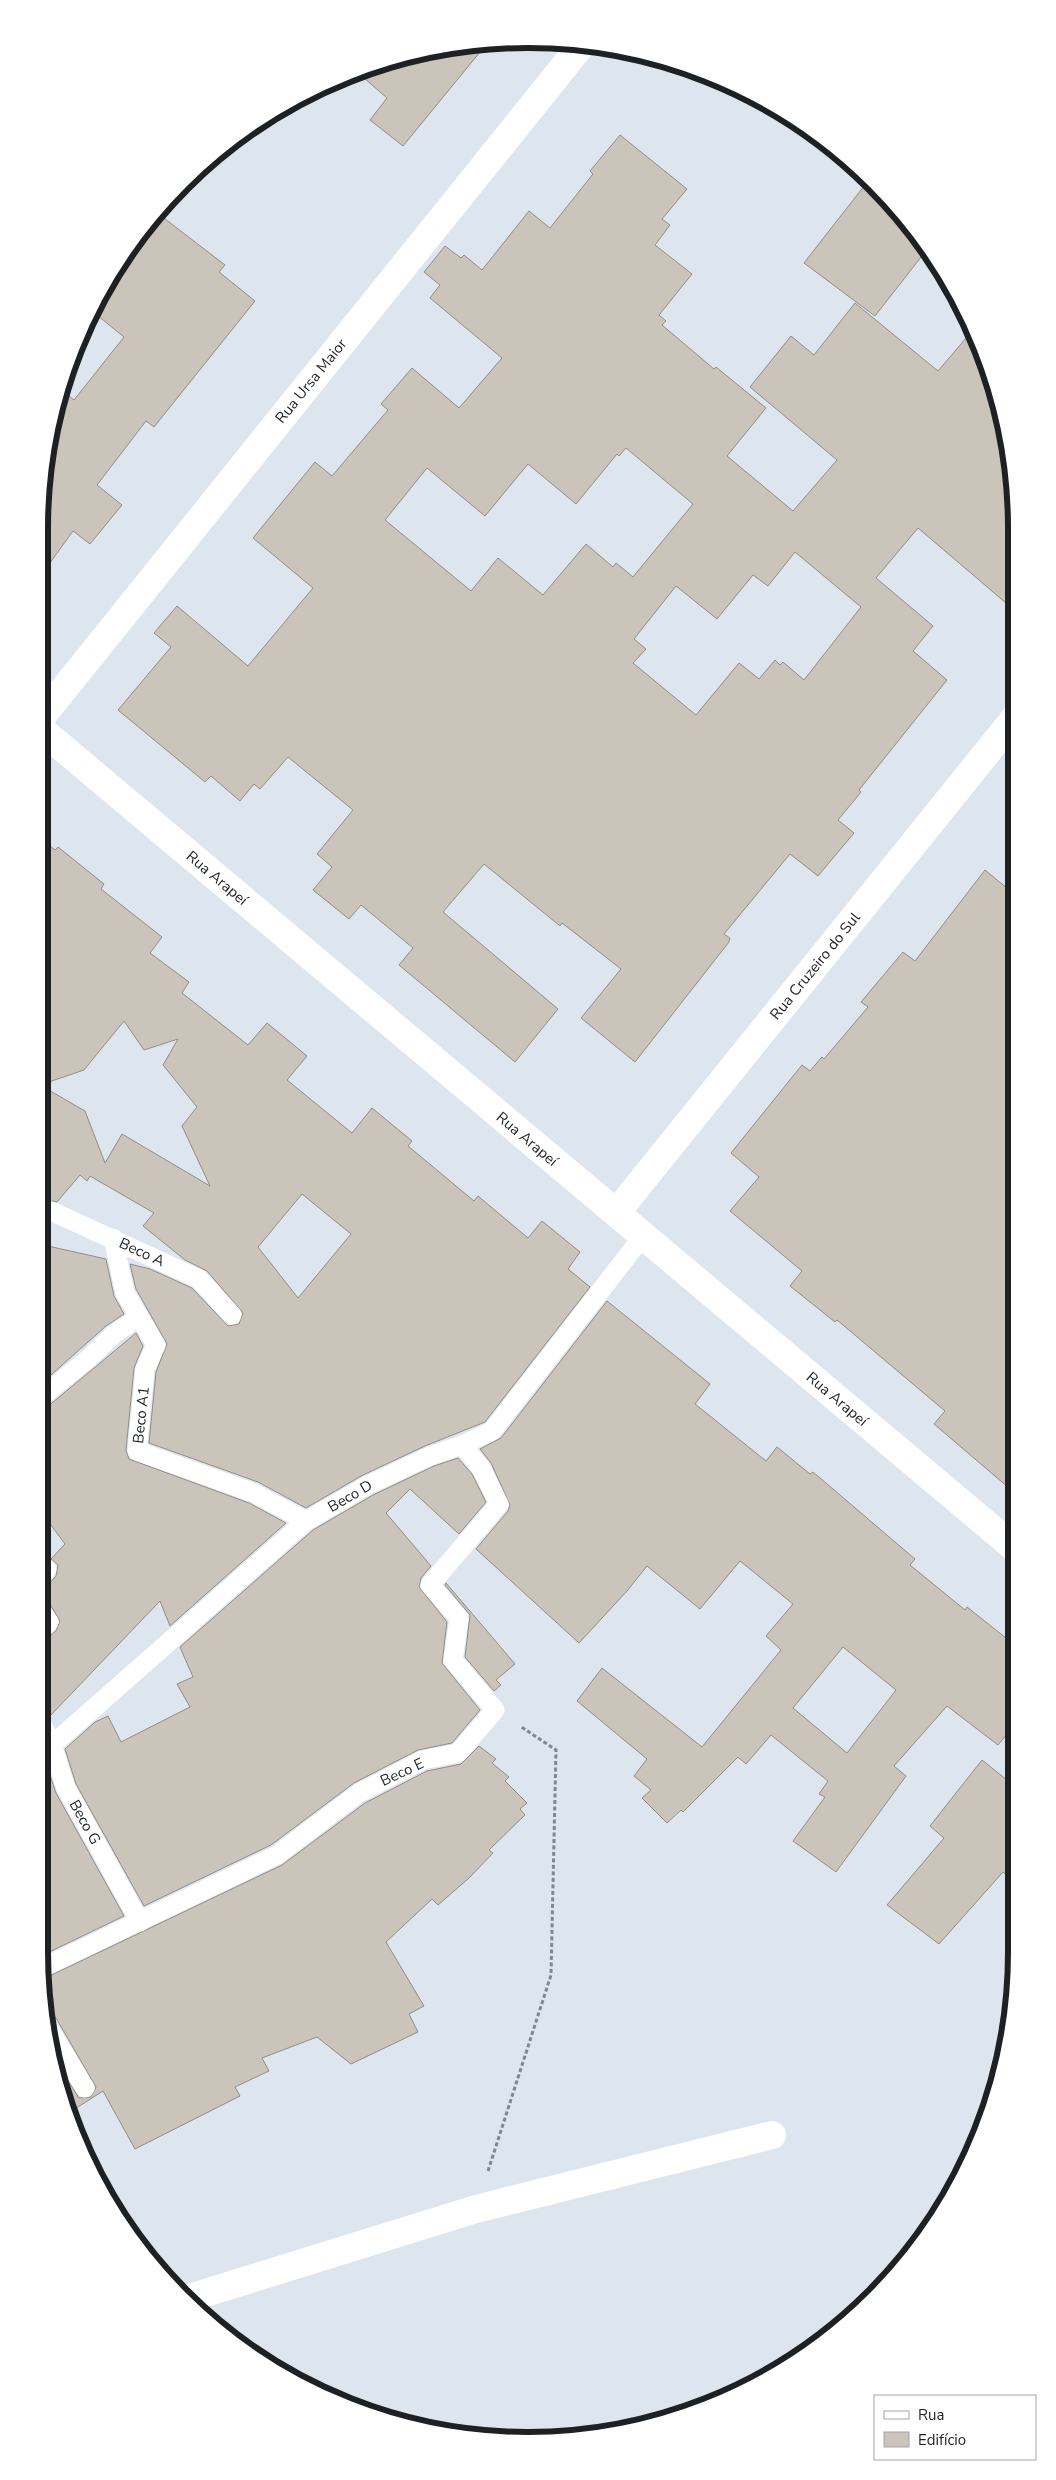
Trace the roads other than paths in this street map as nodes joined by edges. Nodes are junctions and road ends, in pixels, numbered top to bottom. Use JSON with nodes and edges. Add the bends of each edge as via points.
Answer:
{"nodes":[{"id":1,"x":577,"y":51,"type":"edge"},
{"id":2,"x":48,"y":709,"type":"edge"},
{"id":3,"x":1008,"y":726,"type":"edge"},
{"id":4,"x":48,"y":736,"type":"edge"},
{"id":5,"x":48,"y":1211,"type":"edge"},
{"id":6,"x":616,"y":1213,"type":"junction"},
{"id":7,"x":643,"y":1236,"type":"junction"},
{"id":8,"x":113,"y":1238,"type":"junction"},
{"id":9,"x":232,"y":1315,"type":"dead end"},
{"id":10,"x":139,"y":1316,"type":"junction"},
{"id":11,"x":48,"y":1392,"type":"edge"},
{"id":12,"x":462,"y":1445,"type":"junction"},
{"id":13,"x":306,"y":1521,"type":"junction"},
{"id":14,"x":1008,"y":1542,"type":"edge"},
{"id":15,"x":48,"y":1745,"type":"edge"},
{"id":16,"x":48,"y":1754,"type":"edge"},
{"id":17,"x":140,"y":1922,"type":"junction"},
{"id":18,"x":48,"y":1966,"type":"edge"},
{"id":19,"x":56,"y":2041,"type":"edge"},
{"id":20,"x":85,"y":2088,"type":"dead end"},
{"id":21,"x":772,"y":2135,"type":"dead end"},
{"id":22,"x":193,"y":2297,"type":"edge"}],
"edges":[{"from":1,"to":2,"type":"street","name":"Rua Ursa Maior"},
{"from":3,"to":6,"type":"street","name":"Rua Cruzeiro do Sul"},
{"from":4,"to":6,"type":"street","name":"Rua Arapeí"},
{"from":5,"to":8,"type":"lane","name":"Beco A"},
{"from":6,"to":7,"type":"street","name":"Rua Arapeí"},
{"from":7,"to":12,"type":"lane","name":"Beco D","via":[[492,1431]]},
{"from":7,"to":14,"type":"street","name":"Rua Arapeí"},
{"from":8,"to":9,"type":"lane","name":"Beco A","via":[[198,1279]]},
{"from":8,"to":10,"type":"lane","name":"Beco A1","via":[[125,1293]]},
{"from":10,"to":11,"type":"lane"},
{"from":10,"to":13,"type":"lane","name":"Beco A1","via":[[156,1345],[146,1369],[137,1451],[254,1493]]},
{"from":12,"to":13,"type":"lane","name":"Beco D","via":[[368,1485]]},
{"from":12,"to":17,"type":"lane","name":"Beco E","via":[[481,1468],[499,1504],[430,1585],[459,1618],[453,1660],[495,1710],[458,1753],[423,1760],[359,1793],[277,1855]]},
{"from":13,"to":15,"type":"lane","name":"Beco D"},
{"from":16,"to":17,"type":"lane","name":"Beco G"},
{"from":17,"to":18,"type":"lane","name":"Beco E"},
{"from":19,"to":20,"type":"lane"},
{"from":21,"to":22,"type":"street","via":[[476,2209]]}]}
